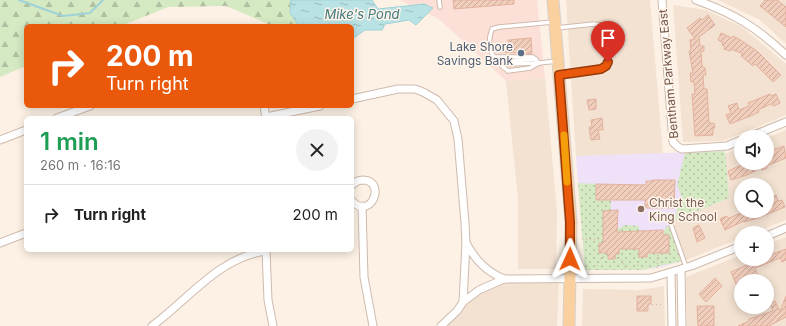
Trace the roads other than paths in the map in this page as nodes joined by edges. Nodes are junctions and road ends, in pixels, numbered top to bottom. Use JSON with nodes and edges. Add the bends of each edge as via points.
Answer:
{"nodes":[{"id":1,"x":439,"y":0,"type":"edge"},
{"id":2,"x":553,"y":0,"type":"edge"},
{"id":3,"x":662,"y":0,"type":"edge"},
{"id":4,"x":696,"y":0,"type":"edge"},
{"id":5,"x":440,"y":7,"type":"dead end"},
{"id":6,"x":555,"y":25,"type":"junction"},
{"id":7,"x":786,"y":55,"type":"edge"},
{"id":8,"x":493,"y":57,"type":"junction"},
{"id":9,"x":499,"y":59,"type":"junction"},
{"id":10,"x":538,"y":61,"type":"junction"},
{"id":11,"x":558,"y":61,"type":"junction"},
{"id":12,"x":559,"y":75,"type":"junction"},
{"id":13,"x":354,"y":99,"type":"edge"},
{"id":14,"x":84,"y":108,"type":"edge"},
{"id":15,"x":311,"y":108,"type":"edge"},
{"id":16,"x":62,"y":116,"type":"edge"},
{"id":17,"x":275,"y":116,"type":"edge"},
{"id":18,"x":786,"y":122,"type":"edge"},
{"id":19,"x":766,"y":130,"type":"edge"},
{"id":20,"x":24,"y":131,"type":"edge"},
{"id":21,"x":0,"y":140,"type":"edge"},
{"id":22,"x":734,"y":143,"type":"edge"},
{"id":23,"x":354,"y":184,"type":"edge"},
{"id":24,"x":354,"y":202,"type":"edge"},
{"id":25,"x":362,"y":206,"type":"junction"},
{"id":26,"x":669,"y":219,"type":"dead end"},
{"id":27,"x":786,"y":228,"type":"edge"},
{"id":28,"x":774,"y":233,"type":"edge"},
{"id":29,"x":24,"y":234,"type":"edge"},
{"id":30,"x":0,"y":243,"type":"edge"},
{"id":31,"x":466,"y":243,"type":"junction"},
{"id":32,"x":734,"y":249,"type":"edge"},
{"id":33,"x":258,"y":252,"type":"edge"},
{"id":34,"x":266,"y":252,"type":"edge"},
{"id":35,"x":684,"y":269,"type":"junction"},
{"id":36,"x":671,"y":273,"type":"junction"},
{"id":37,"x":504,"y":279,"type":"junction"},
{"id":38,"x":570,"y":279,"type":"junction"},
{"id":39,"x":463,"y":302,"type":"junction"},
{"id":40,"x":152,"y":326,"type":"edge"},
{"id":41,"x":273,"y":326,"type":"edge"},
{"id":42,"x":373,"y":326,"type":"edge"},
{"id":43,"x":441,"y":326,"type":"edge"},
{"id":44,"x":569,"y":326,"type":"edge"},
{"id":45,"x":672,"y":326,"type":"edge"},
{"id":46,"x":682,"y":326,"type":"edge"}],
"edges":[{"from":1,"to":5,"type":"lane"},
{"from":2,"to":6,"type":"main road"},
{"from":3,"to":22,"type":"street","name":"Bentham Parkway East","via":[[672,142],[682,149],[727,146]]},
{"from":4,"to":7,"type":"street","via":[[745,21]]},
{"from":6,"to":8,"type":"lane","via":[[492,29],[490,35]]},
{"from":6,"to":11,"type":"main road"},
{"from":6,"to":12,"type":"lane","via":[[602,25],[608,56],[604,68]]},
{"from":8,"to":9,"type":"lane"},
{"from":8,"to":10,"type":"lane","via":[[508,71],[530,68]]},
{"from":9,"to":10,"type":"lane","via":[[533,57]]},
{"from":9,"to":10,"type":"lane","via":[[506,64]]},
{"from":10,"to":11,"type":"lane"},
{"from":11,"to":12,"type":"main road"},
{"from":12,"to":38,"type":"main road","via":[[570,222]]},
{"from":13,"to":31,"type":"street","via":[[398,89],[415,89],[429,95],[449,113],[456,125],[458,139]]},
{"from":14,"to":16,"type":"street"},
{"from":15,"to":17,"type":"street"},
{"from":18,"to":19,"type":"street"},
{"from":20,"to":21,"type":"street"},
{"from":23,"to":25,"type":"street","via":[[362,180],[373,186],[375,197],[370,204]]},
{"from":24,"to":25,"type":"street"},
{"from":25,"to":42,"type":"street","via":[[364,270]]},
{"from":26,"to":35,"type":"lane"},
{"from":27,"to":28,"type":"street"},
{"from":29,"to":30,"type":"street"},
{"from":31,"to":37,"type":"street","via":[[481,265],[490,273]]},
{"from":31,"to":39,"type":"street"},
{"from":32,"to":35,"type":"street"},
{"from":33,"to":40,"type":"street","via":[[247,255],[220,270]]},
{"from":34,"to":41,"type":"street","via":[[268,300]]},
{"from":35,"to":36,"type":"street"},
{"from":35,"to":46,"type":"street"},
{"from":36,"to":38,"type":"street","via":[[638,279]]},
{"from":36,"to":45,"type":"street"},
{"from":37,"to":38,"type":"street"},
{"from":37,"to":39,"type":"street","via":[[479,290]]},
{"from":38,"to":44,"type":"main road"},
{"from":39,"to":43,"type":"street"}]}
